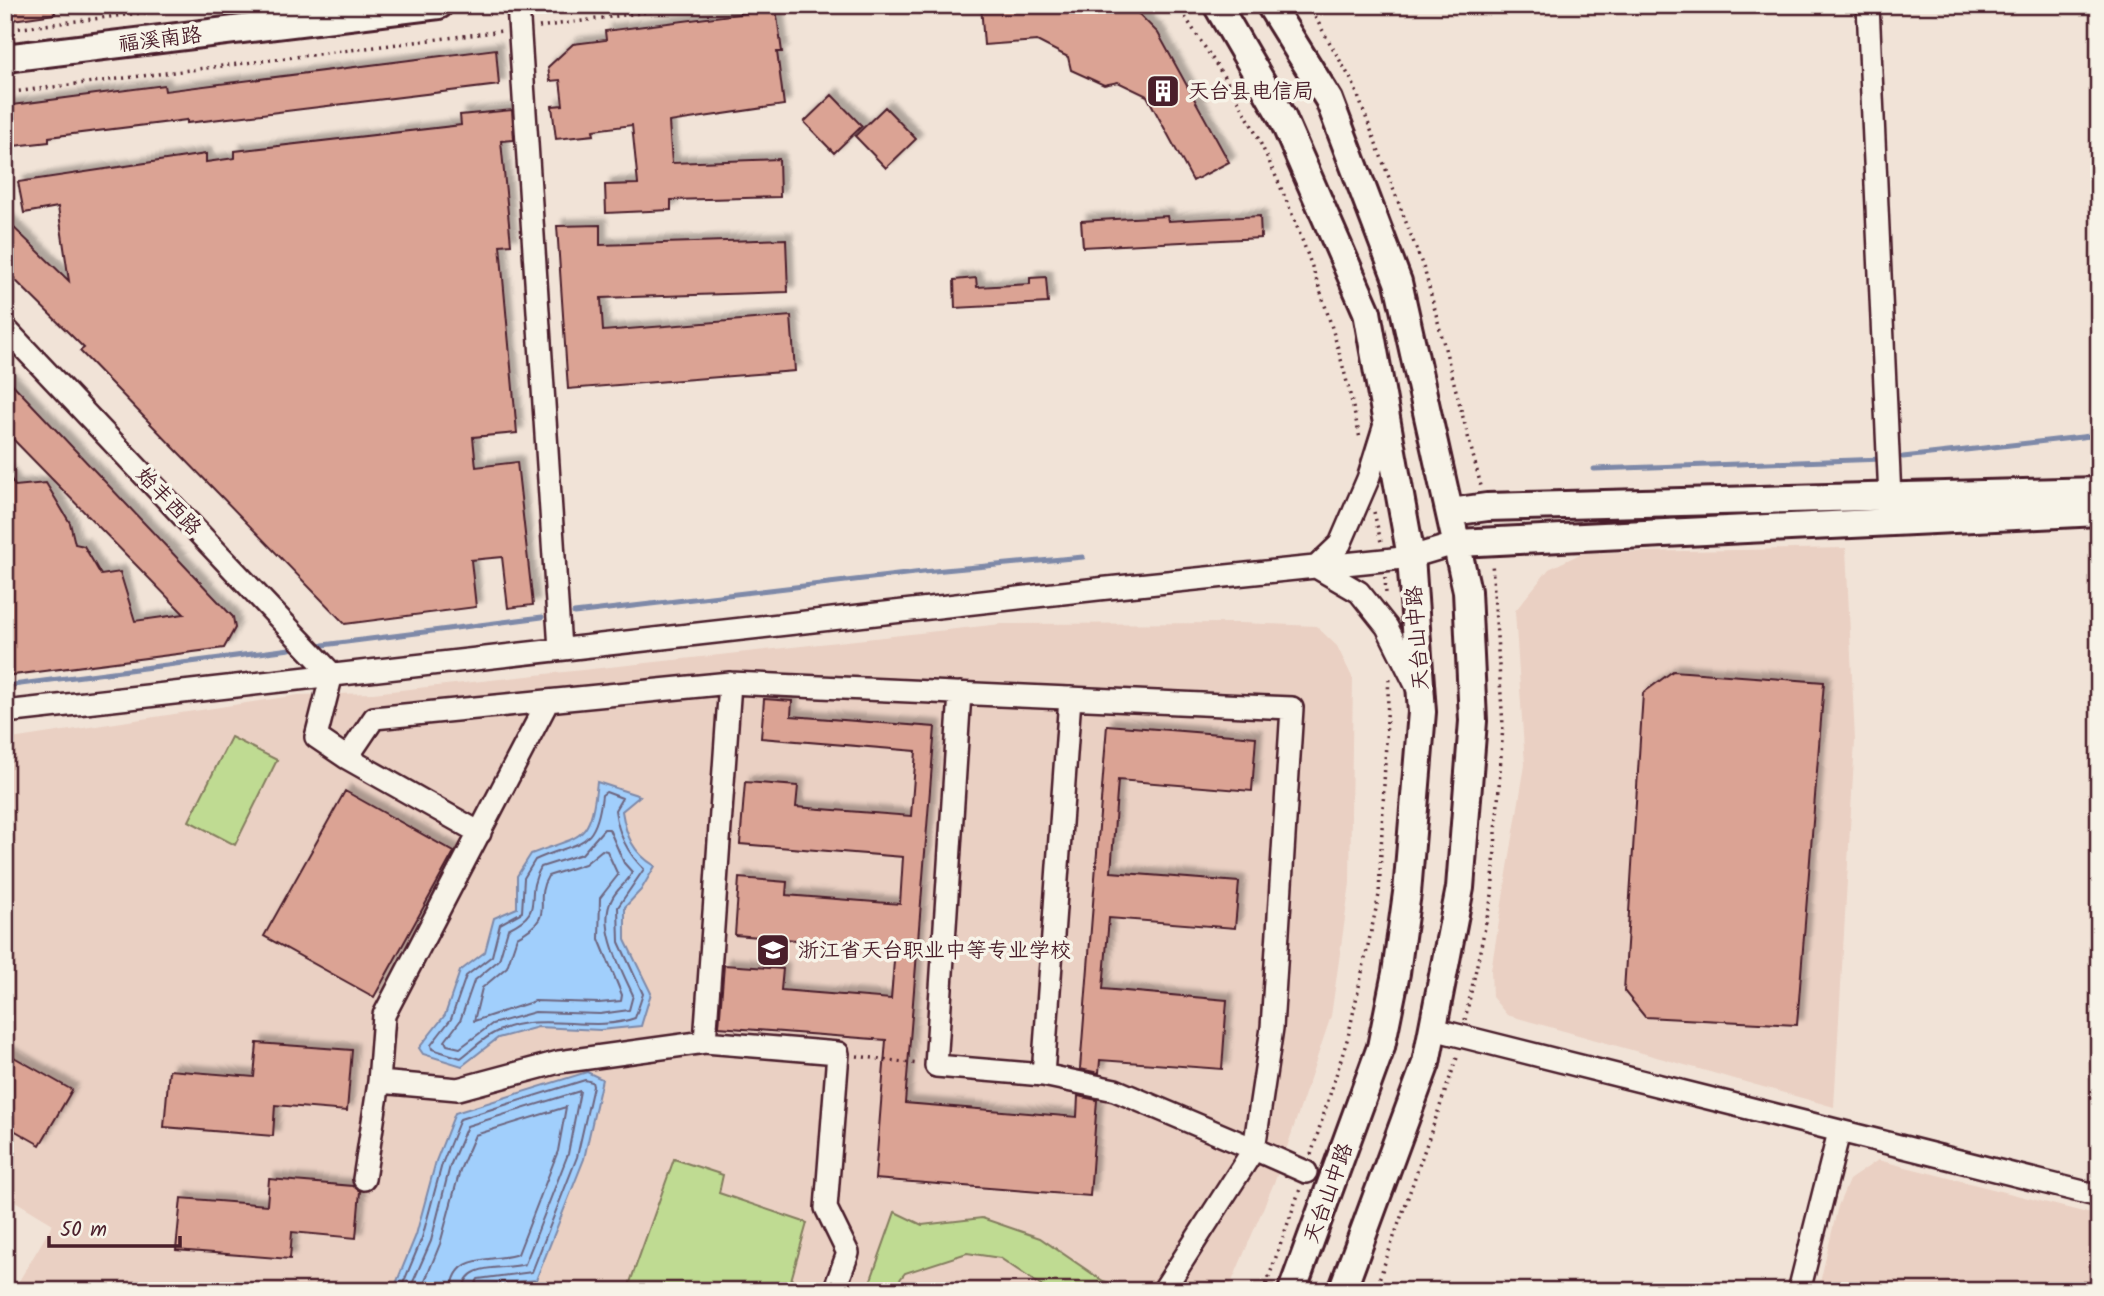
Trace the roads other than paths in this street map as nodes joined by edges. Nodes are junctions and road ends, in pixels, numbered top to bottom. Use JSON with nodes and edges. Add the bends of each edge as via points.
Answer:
{"nodes":[{"id":1,"x":439,"y":5,"type":"edge"},
{"id":2,"x":518,"y":5,"type":"edge"},
{"id":3,"x":1217,"y":5,"type":"edge"},
{"id":4,"x":1270,"y":5,"type":"edge"},
{"id":5,"x":1868,"y":5,"type":"edge"},
{"id":6,"x":5,"y":58,"type":"edge"},
{"id":7,"x":5,"y":328,"type":"edge"},
{"id":8,"x":1386,"y":420,"type":"junction"},
{"id":9,"x":2099,"y":491,"type":"edge"},
{"id":10,"x":1890,"y":498,"type":"junction"},
{"id":11,"x":1451,"y":512,"type":"junction"},
{"id":12,"x":2099,"y":512,"type":"edge"},
{"id":13,"x":1458,"y":543,"type":"junction"},
{"id":14,"x":1411,"y":556,"type":"junction"},
{"id":15,"x":1316,"y":567,"type":"junction"},
{"id":16,"x":560,"y":649,"type":"junction"},
{"id":17,"x":332,"y":674,"type":"junction"},
{"id":18,"x":730,"y":683,"type":"junction"},
{"id":19,"x":960,"y":693,"type":"junction"},
{"id":20,"x":1421,"y":694,"type":"junction"},
{"id":21,"x":1070,"y":698,"type":"junction"},
{"id":22,"x":548,"y":701,"type":"junction"},
{"id":23,"x":5,"y":712,"type":"edge"},
{"id":24,"x":346,"y":758,"type":"junction"},
{"id":25,"x":480,"y":833,"type":"junction"},
{"id":26,"x":1433,"y":1029,"type":"junction"},
{"id":27,"x":705,"y":1042,"type":"junction"},
{"id":28,"x":1043,"y":1075,"type":"junction"},
{"id":29,"x":379,"y":1082,"type":"junction"},
{"id":30,"x":1839,"y":1132,"type":"junction"},
{"id":31,"x":1254,"y":1149,"type":"junction"},
{"id":32,"x":1306,"y":1172,"type":"road end"},
{"id":33,"x":364,"y":1179,"type":"dead end"},
{"id":34,"x":2099,"y":1196,"type":"edge"},
{"id":35,"x":834,"y":1291,"type":"edge"},
{"id":36,"x":1163,"y":1291,"type":"edge"},
{"id":37,"x":1292,"y":1291,"type":"edge"},
{"id":38,"x":1342,"y":1291,"type":"edge"},
{"id":39,"x":1799,"y":1291,"type":"edge"}],
"edges":[{"from":1,"to":6,"type":"main road","name":"福溪南路"},
{"from":2,"to":16,"type":"street"},
{"from":3,"to":8,"type":"main road","name":"天台山中路","via":[[1282,117],[1367,312]]},
{"from":4,"to":11,"type":"main road","via":[[1329,100],[1398,282]]},
{"from":5,"to":10,"type":"street"},
{"from":7,"to":17,"type":"street","name":"始丰西路"},
{"from":8,"to":14,"type":"main road","name":"天台山中路"},
{"from":8,"to":15,"type":"street","via":[[1368,479],[1340,544]]},
{"from":9,"to":10,"type":"main road"},
{"from":10,"to":11,"type":"main road","via":[[1487,507]]},
{"from":11,"to":13,"type":"main road"},
{"from":12,"to":13,"type":"main road"},
{"from":13,"to":14,"type":"street"},
{"from":13,"to":26,"type":"main road","via":[[1467,591],[1473,721],[1460,888]]},
{"from":14,"to":15,"type":"street"},
{"from":14,"to":20,"type":"main road","name":"天台山中路"},
{"from":15,"to":16,"type":"street"},
{"from":15,"to":20,"type":"street","via":[[1359,592],[1387,627]]},
{"from":16,"to":17,"type":"street"},
{"from":17,"to":23,"type":"street"},
{"from":17,"to":24,"type":"street","via":[[316,737]]},
{"from":18,"to":19,"type":"street"},
{"from":18,"to":22,"type":"street"},
{"from":18,"to":27,"type":"street"},
{"from":19,"to":21,"type":"street"},
{"from":19,"to":28,"type":"street","via":[[936,1066]]},
{"from":20,"to":37,"type":"main road","name":"天台山中路","via":[[1407,893],[1381,1047]]},
{"from":21,"to":28,"type":"street"},
{"from":21,"to":31,"type":"street","via":[[1292,708],[1272,1028]]},
{"from":22,"to":24,"type":"street","via":[[374,718]]},
{"from":22,"to":25,"type":"street"},
{"from":24,"to":25,"type":"street"},
{"from":25,"to":29,"type":"street","via":[[384,1015]]},
{"from":26,"to":30,"type":"street"},
{"from":26,"to":38,"type":"main road","via":[[1426,1063]]},
{"from":27,"to":29,"type":"street","via":[[559,1062],[458,1089]]},
{"from":27,"to":35,"type":"street","via":[[838,1053],[826,1208],[848,1253]]},
{"from":28,"to":31,"type":"street","via":[[1115,1090]]},
{"from":29,"to":33,"type":"street"},
{"from":30,"to":34,"type":"street"},
{"from":30,"to":39,"type":"street"},
{"from":31,"to":32,"type":"street"},
{"from":31,"to":36,"type":"street"}]}
